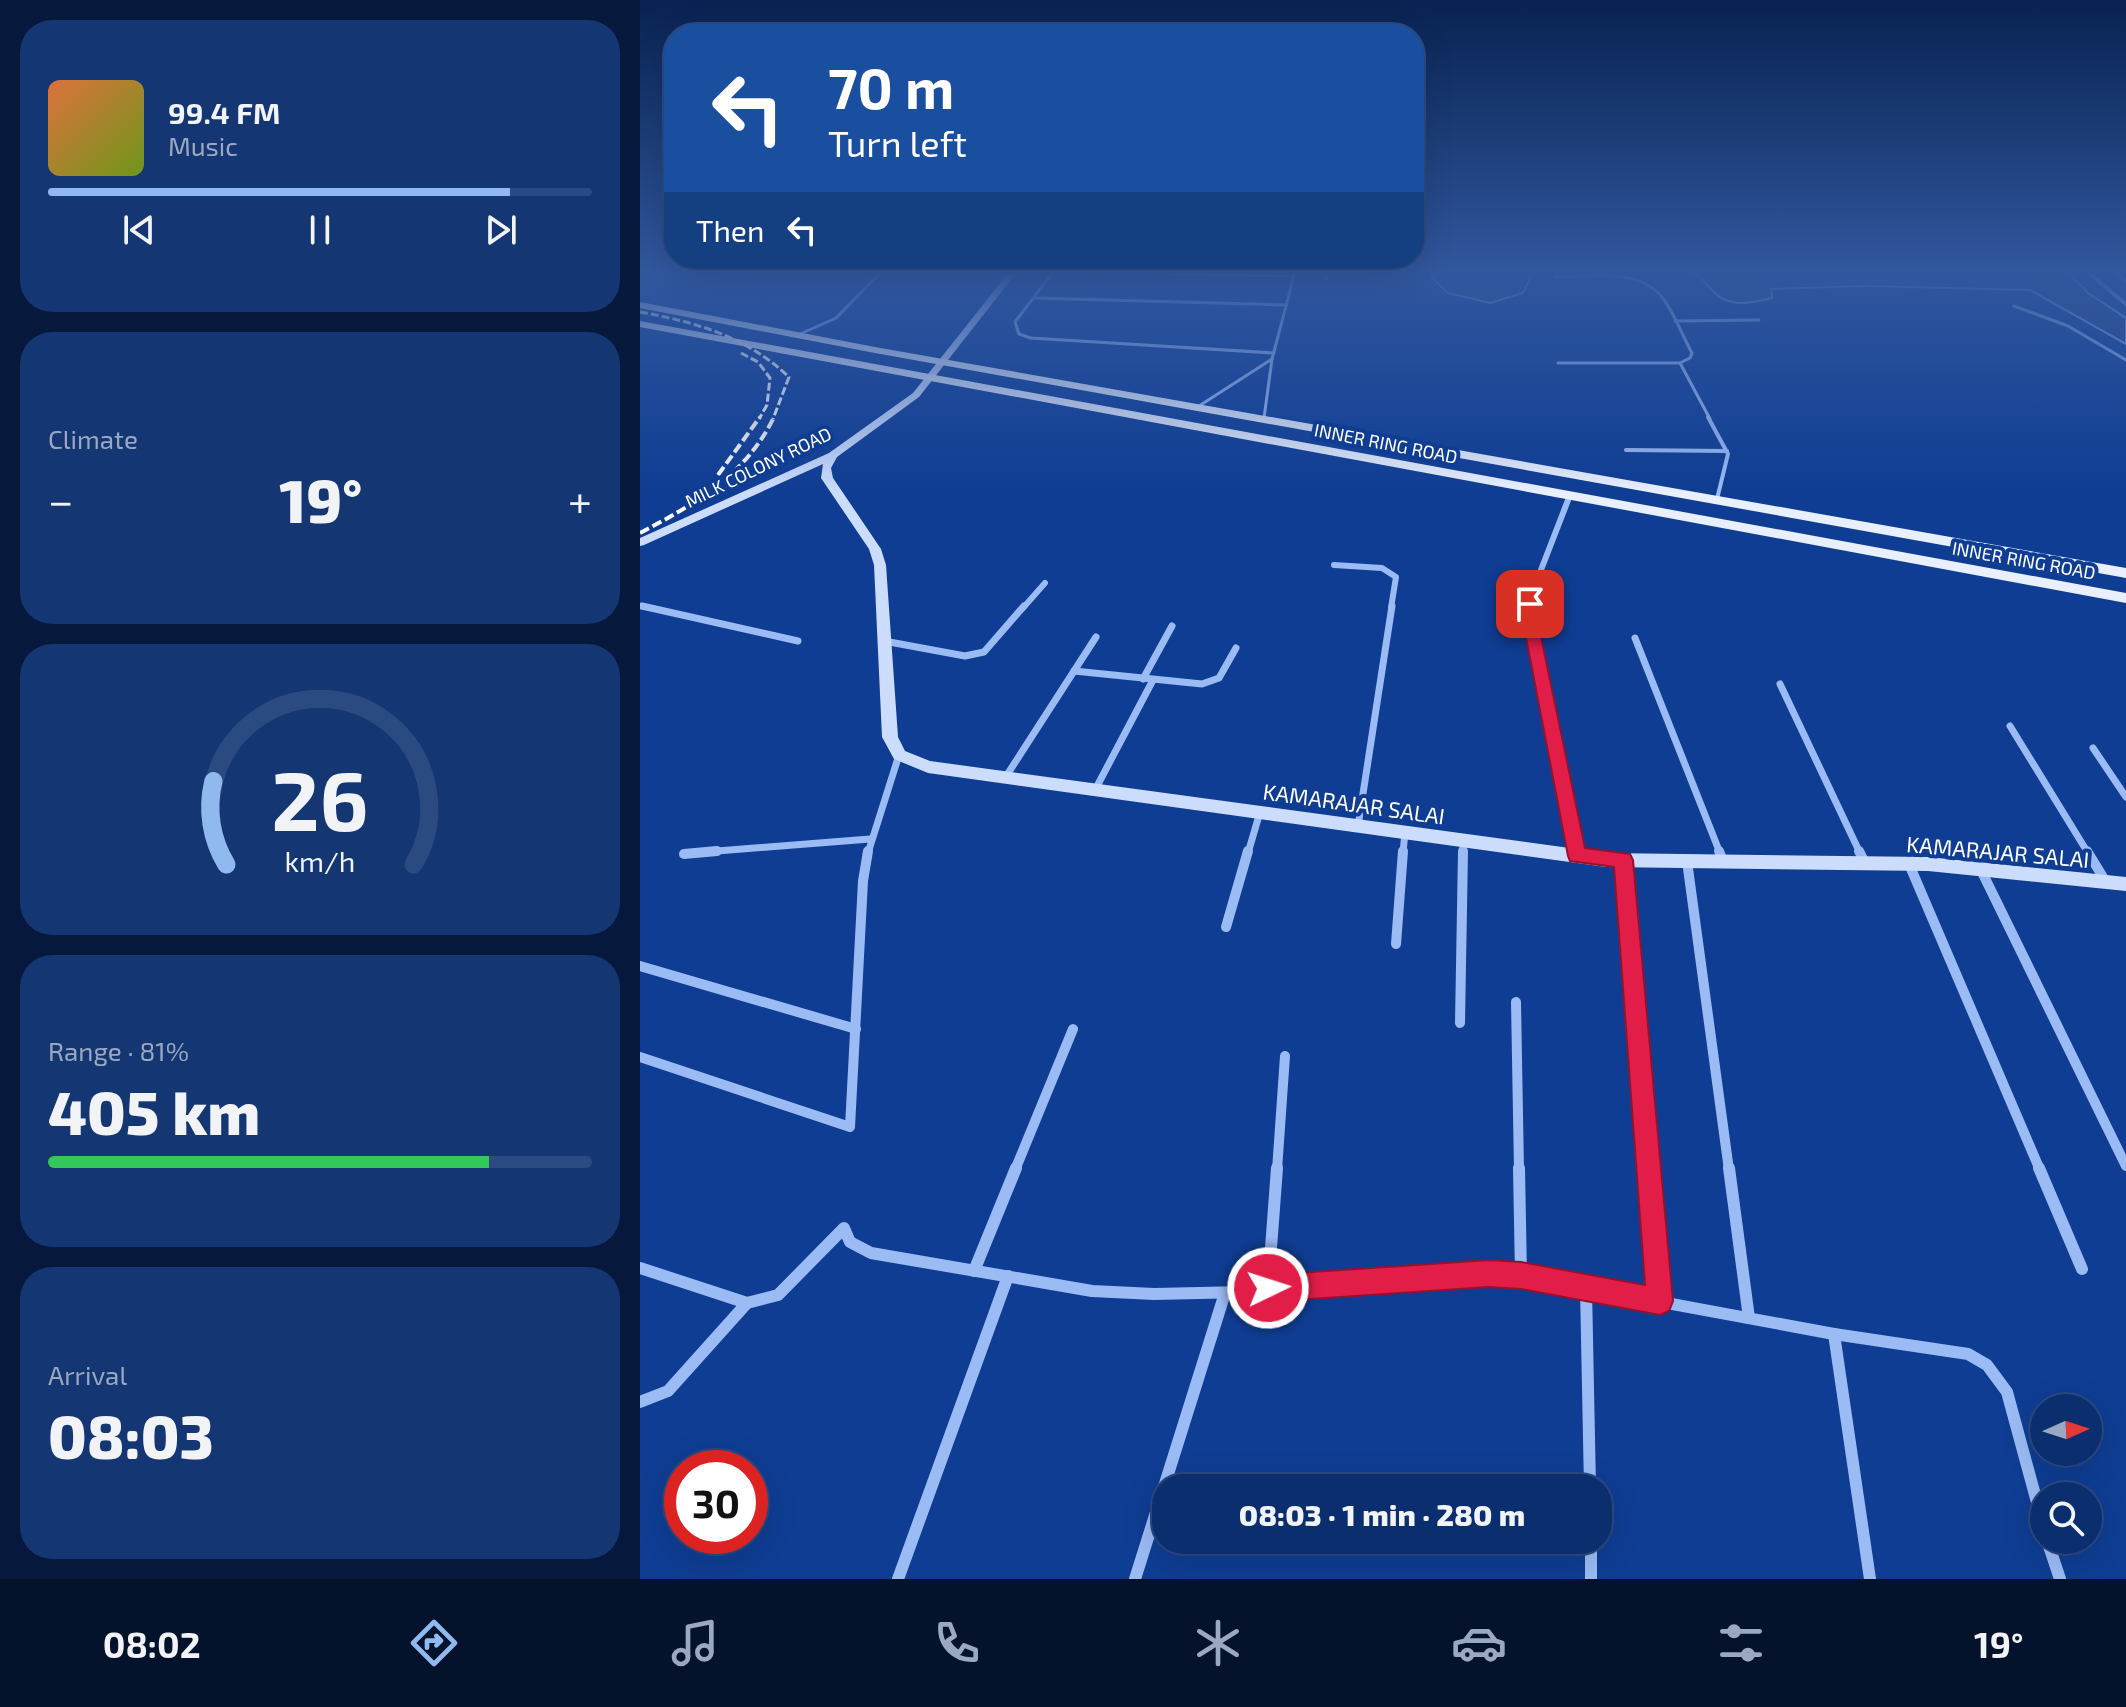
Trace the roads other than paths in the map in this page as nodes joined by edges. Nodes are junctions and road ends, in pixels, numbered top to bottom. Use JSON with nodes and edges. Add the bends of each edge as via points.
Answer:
{"nodes":[{"id":1,"x":748,"y":346,"type":"edge"},
{"id":2,"x":861,"y":346,"type":"edge"},
{"id":3,"x":953,"y":346,"type":"edge"},
{"id":4,"x":1156,"y":346,"type":"edge"},
{"id":5,"x":1276,"y":346,"type":"edge"},
{"id":6,"x":1688,"y":346,"type":"edge"},
{"id":7,"x":2102,"y":346,"type":"edge"},
{"id":8,"x":1274,"y":353,"type":"junction"},
{"id":9,"x":1272,"y":359,"type":"junction"},
{"id":10,"x":2126,"y":360,"type":"edge"},
{"id":11,"x":941,"y":361,"type":"junction"},
{"id":12,"x":1558,"y":363,"type":"dead end"},
{"id":13,"x":1680,"y":363,"type":"junction"},
{"id":14,"x":932,"y":376,"type":"junction"},
{"id":15,"x":1199,"y":406,"type":"junction"},
{"id":16,"x":1264,"y":418,"type":"junction"},
{"id":17,"x":1626,"y":450,"type":"dead end"},
{"id":18,"x":1727,"y":451,"type":"junction"},
{"id":19,"x":833,"y":455,"type":"junction"},
{"id":20,"x":1570,"y":495,"type":"junction"},
{"id":21,"x":1717,"y":499,"type":"junction"},
{"id":22,"x":640,"y":542,"type":"edge"},
{"id":23,"x":1334,"y":565,"type":"dead end"},
{"id":24,"x":2126,"y":573,"type":"edge"},
{"id":25,"x":1045,"y":583,"type":"dead end"},
{"id":26,"x":2126,"y":598,"type":"edge"},
{"id":27,"x":640,"y":606,"type":"edge"},
{"id":28,"x":1172,"y":626,"type":"dead end"},
{"id":29,"x":1096,"y":637,"type":"dead end"},
{"id":30,"x":1635,"y":638,"type":"dead end"},
{"id":31,"x":798,"y":641,"type":"dead end"},
{"id":32,"x":884,"y":641,"type":"junction"},
{"id":33,"x":1236,"y":648,"type":"dead end"},
{"id":34,"x":1074,"y":671,"type":"junction"},
{"id":35,"x":1143,"y":679,"type":"junction"},
{"id":36,"x":1153,"y":680,"type":"junction"},
{"id":37,"x":1780,"y":684,"type":"dead end"},
{"id":38,"x":2010,"y":726,"type":"dead end"},
{"id":39,"x":2093,"y":748,"type":"dead end"},
{"id":40,"x":899,"y":755,"type":"junction"},
{"id":41,"x":1005,"y":778,"type":"junction"},
{"id":42,"x":1095,"y":790,"type":"junction"},
{"id":43,"x":2126,"y":797,"type":"edge"},
{"id":44,"x":1260,"y":812,"type":"junction"},
{"id":45,"x":1358,"y":826,"type":"junction"},
{"id":46,"x":1405,"y":832,"type":"junction"},
{"id":47,"x":870,"y":839,"type":"junction"},
{"id":48,"x":1463,"y":840,"type":"junction"},
{"id":49,"x":684,"y":854,"type":"dead end"},
{"id":50,"x":1577,"y":856,"type":"junction"},
{"id":51,"x":1623,"y":860,"type":"junction"},
{"id":52,"x":1687,"y":861,"type":"junction"},
{"id":53,"x":1723,"y":861,"type":"junction"},
{"id":54,"x":1865,"y":863,"type":"junction"},
{"id":55,"x":1909,"y":864,"type":"junction"},
{"id":56,"x":1981,"y":870,"type":"junction"},
{"id":57,"x":2106,"y":882,"type":"junction"},
{"id":58,"x":2126,"y":884,"type":"edge"},
{"id":59,"x":1226,"y":927,"type":"dead end"},
{"id":60,"x":1396,"y":944,"type":"dead end"},
{"id":61,"x":640,"y":966,"type":"edge"},
{"id":62,"x":1516,"y":1002,"type":"dead end"},
{"id":63,"x":1460,"y":1023,"type":"dead end"},
{"id":64,"x":856,"y":1029,"type":"junction"},
{"id":65,"x":1073,"y":1029,"type":"dead end"},
{"id":66,"x":1285,"y":1056,"type":"dead end"},
{"id":67,"x":640,"y":1057,"type":"edge"},
{"id":68,"x":2126,"y":1166,"type":"edge"},
{"id":69,"x":640,"y":1268,"type":"edge"},
{"id":70,"x":2082,"y":1269,"type":"dead end"},
{"id":71,"x":974,"y":1271,"type":"junction"},
{"id":72,"x":1008,"y":1276,"type":"junction"},
{"id":73,"x":1521,"y":1276,"type":"junction"},
{"id":74,"x":1268,"y":1288,"type":"junction"},
{"id":75,"x":1586,"y":1288,"type":"junction"},
{"id":76,"x":1225,"y":1293,"type":"junction"},
{"id":77,"x":1660,"y":1301,"type":"junction"},
{"id":78,"x":747,"y":1303,"type":"junction"},
{"id":79,"x":1749,"y":1318,"type":"junction"},
{"id":80,"x":1834,"y":1334,"type":"junction"},
{"id":81,"x":640,"y":1402,"type":"edge"},
{"id":82,"x":1590,"y":1474,"type":"edge"},
{"id":83,"x":2031,"y":1482,"type":"edge"},
{"id":84,"x":1591,"y":1554,"type":"edge"},
{"id":85,"x":2052,"y":1554,"type":"edge"},
{"id":86,"x":898,"y":1579,"type":"edge"},
{"id":87,"x":1135,"y":1579,"type":"edge"},
{"id":88,"x":1591,"y":1579,"type":"edge"},
{"id":89,"x":1870,"y":1579,"type":"edge"},
{"id":90,"x":2060,"y":1579,"type":"edge"}],
"edges":[{"from":1,"to":14,"type":"main road","name":"INNER RING ROAD"},
{"from":2,"to":11,"type":"main road","name":"INNER RING ROAD"},
{"from":3,"to":11,"type":"main road","name":"MILK COLONY ROAD"},
{"from":4,"to":8,"type":"lane"},
{"from":5,"to":8,"type":"lane"},
{"from":6,"to":13,"type":"lane","via":[[1690,358]]},
{"from":7,"to":10,"type":"lane"},
{"from":8,"to":9,"type":"lane"},
{"from":9,"to":15,"type":"lane"},
{"from":9,"to":16,"type":"lane"},
{"from":11,"to":14,"type":"main road","name":"MILK COLONY ROAD"},
{"from":11,"to":15,"type":"main road","name":"INNER RING ROAD"},
{"from":12,"to":13,"type":"lane"},
{"from":13,"to":18,"type":"lane"},
{"from":14,"to":19,"type":"main road","name":"MILK COLONY ROAD","via":[[916,395]]},
{"from":14,"to":20,"type":"main road","name":"INNER RING ROAD"},
{"from":15,"to":16,"type":"main road","name":"INNER RING ROAD"},
{"from":16,"to":21,"type":"main road","name":"INNER RING ROAD"},
{"from":17,"to":18,"type":"lane"},
{"from":18,"to":21,"type":"lane"},
{"from":19,"to":22,"type":"main road","name":"MILK COLONY ROAD"},
{"from":19,"to":32,"type":"main road","via":[[827,478],[875,549],[880,565]]},
{"from":20,"to":26,"type":"main road","name":"INNER RING ROAD"},
{"from":20,"to":50,"type":"street","via":[[1530,604]]},
{"from":21,"to":24,"type":"main road","name":"INNER RING ROAD"},
{"from":23,"to":45,"type":"street","via":[[1382,568],[1396,577]]},
{"from":25,"to":32,"type":"street","via":[[984,652],[965,656]]},
{"from":27,"to":31,"type":"street"},
{"from":28,"to":35,"type":"street"},
{"from":29,"to":34,"type":"street"},
{"from":30,"to":53,"type":"street"},
{"from":32,"to":40,"type":"main road","via":[[890,737]]},
{"from":33,"to":36,"type":"street","via":[[1212,682]]},
{"from":34,"to":35,"type":"street"},
{"from":34,"to":41,"type":"street"},
{"from":35,"to":36,"type":"street"},
{"from":36,"to":42,"type":"street"},
{"from":37,"to":54,"type":"street"},
{"from":38,"to":57,"type":"street"},
{"from":39,"to":43,"type":"street"},
{"from":40,"to":41,"type":"main road","name":"KAMARAJAR SALAI","via":[[928,767]]},
{"from":40,"to":47,"type":"street"},
{"from":41,"to":42,"type":"main road","name":"KAMARAJAR SALAI"},
{"from":42,"to":44,"type":"main road","name":"KAMARAJAR SALAI"},
{"from":44,"to":45,"type":"main road","name":"KAMARAJAR SALAI"},
{"from":44,"to":59,"type":"street"},
{"from":45,"to":46,"type":"main road","name":"KAMARAJAR SALAI"},
{"from":46,"to":48,"type":"main road","name":"KAMARAJAR SALAI"},
{"from":46,"to":60,"type":"street"},
{"from":47,"to":49,"type":"street"},
{"from":47,"to":64,"type":"street"},
{"from":48,"to":50,"type":"main road","name":"KAMARAJAR SALAI"},
{"from":48,"to":63,"type":"street"},
{"from":50,"to":51,"type":"main road","name":"KAMARAJAR SALAI"},
{"from":51,"to":52,"type":"main road","name":"KAMARAJAR SALAI"},
{"from":51,"to":77,"type":"street"},
{"from":52,"to":53,"type":"main road","name":"KAMARAJAR SALAI"},
{"from":52,"to":79,"type":"street"},
{"from":53,"to":54,"type":"main road","name":"KAMARAJAR SALAI"},
{"from":54,"to":55,"type":"main road","name":"KAMARAJAR SALAI"},
{"from":55,"to":56,"type":"main road","name":"KAMARAJAR SALAI"},
{"from":55,"to":70,"type":"street"},
{"from":56,"to":57,"type":"main road","name":"KAMARAJAR SALAI"},
{"from":56,"to":68,"type":"street"},
{"from":57,"to":58,"type":"main road","name":"KAMARAJAR SALAI"},
{"from":61,"to":64,"type":"street"},
{"from":62,"to":73,"type":"street"},
{"from":64,"to":67,"type":"street","via":[[850,1127]]},
{"from":65,"to":71,"type":"street"},
{"from":66,"to":74,"type":"street"},
{"from":69,"to":78,"type":"street"},
{"from":71,"to":72,"type":"street"},
{"from":71,"to":78,"type":"street","via":[[871,1253],[850,1242],[844,1228],[778,1295]]},
{"from":72,"to":76,"type":"street","via":[[1092,1291]]},
{"from":72,"to":86,"type":"street"},
{"from":73,"to":74,"type":"street","via":[[1450,1274]]},
{"from":73,"to":75,"type":"street"},
{"from":74,"to":76,"type":"street"},
{"from":75,"to":77,"type":"street"},
{"from":75,"to":82,"type":"street"},
{"from":76,"to":87,"type":"street"},
{"from":77,"to":79,"type":"street"},
{"from":78,"to":81,"type":"street","via":[[668,1391]]},
{"from":79,"to":80,"type":"street"},
{"from":80,"to":83,"type":"street","via":[[1968,1354],[1987,1365],[2007,1392]]},
{"from":80,"to":89,"type":"street"},
{"from":84,"to":88,"type":"street"},
{"from":85,"to":90,"type":"street"}]}
